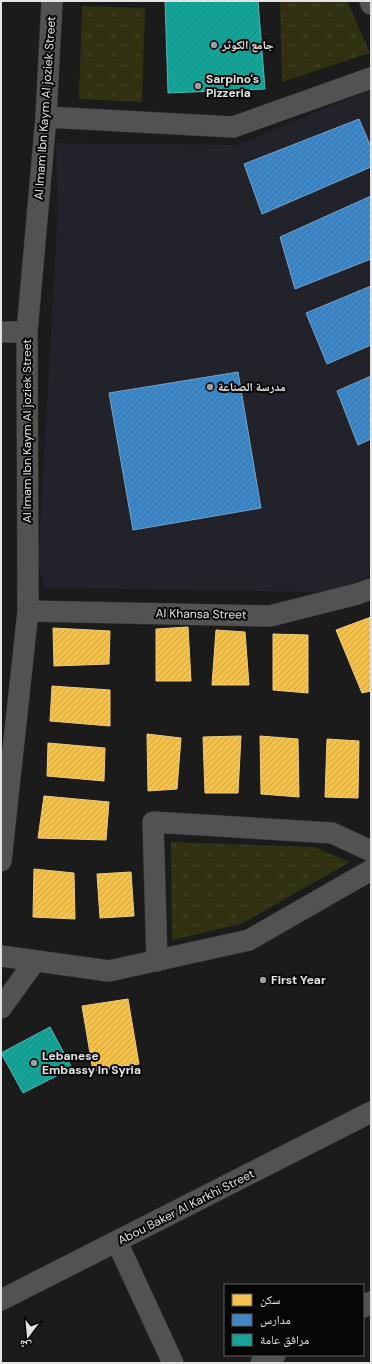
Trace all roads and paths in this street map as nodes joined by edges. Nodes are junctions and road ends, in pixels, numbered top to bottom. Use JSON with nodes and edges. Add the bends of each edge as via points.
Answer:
{"nodes":[{"id":1,"x":52,"y":1,"type":"edge"},
{"id":2,"x":370,"y":1,"type":"edge"},
{"id":3,"x":371,"y":4,"type":"edge"},
{"id":4,"x":371,"y":78,"type":"edge"},
{"id":5,"x":46,"y":117,"type":"junction"},
{"id":6,"x":1,"y":332,"type":"edge"},
{"id":7,"x":27,"y":332,"type":"junction"},
{"id":8,"x":371,"y":589,"type":"edge"},
{"id":9,"x":28,"y":611,"type":"junction"},
{"id":10,"x":371,"y":851,"type":"edge"},
{"id":11,"x":1,"y":862,"type":"edge"},
{"id":12,"x":371,"y":870,"type":"edge"},
{"id":13,"x":1,"y":956,"type":"edge"},
{"id":14,"x":34,"y":961,"type":"junction"},
{"id":15,"x":157,"y":961,"type":"junction"},
{"id":16,"x":1,"y":1008,"type":"edge"},
{"id":17,"x":371,"y":1112,"type":"edge"},
{"id":18,"x":117,"y":1242,"type":"junction"},
{"id":19,"x":1,"y":1300,"type":"edge"},
{"id":20,"x":273,"y":1356,"type":"edge"},
{"id":21,"x":173,"y":1363,"type":"edge"},
{"id":22,"x":261,"y":1363,"type":"edge"}],
"edges":[{"from":1,"to":5,"type":"street","name":"Al Imam Ibn Kaym Al joziek Street"},
{"from":2,"to":3,"type":"street"},
{"from":4,"to":5,"type":"street","via":[[233,127]]},
{"from":5,"to":7,"type":"street","name":"Al Imam Ibn Kaym Al joziek Street"},
{"from":6,"to":7,"type":"street"},
{"from":7,"to":9,"type":"street","name":"Al Imam Ibn Kaym Al joziek Street"},
{"from":8,"to":9,"type":"street","name":"Al Khansa Street","via":[[270,616]]},
{"from":9,"to":11,"type":"street","name":"Al Imam Ibn Kaym Al joziek Street"},
{"from":10,"to":15,"type":"street","via":[[332,833],[153,822]]},
{"from":12,"to":15,"type":"street","via":[[249,940]]},
{"from":13,"to":14,"type":"street"},
{"from":14,"to":15,"type":"street","via":[[109,972]]},
{"from":14,"to":16,"type":"street"},
{"from":17,"to":18,"type":"street","name":"Abou Baker Al Karkhi Street"},
{"from":18,"to":19,"type":"street","name":"Abou Baker Al Karkhi Street"},
{"from":18,"to":21,"type":"street"},
{"from":20,"to":22,"type":"street"}]}
